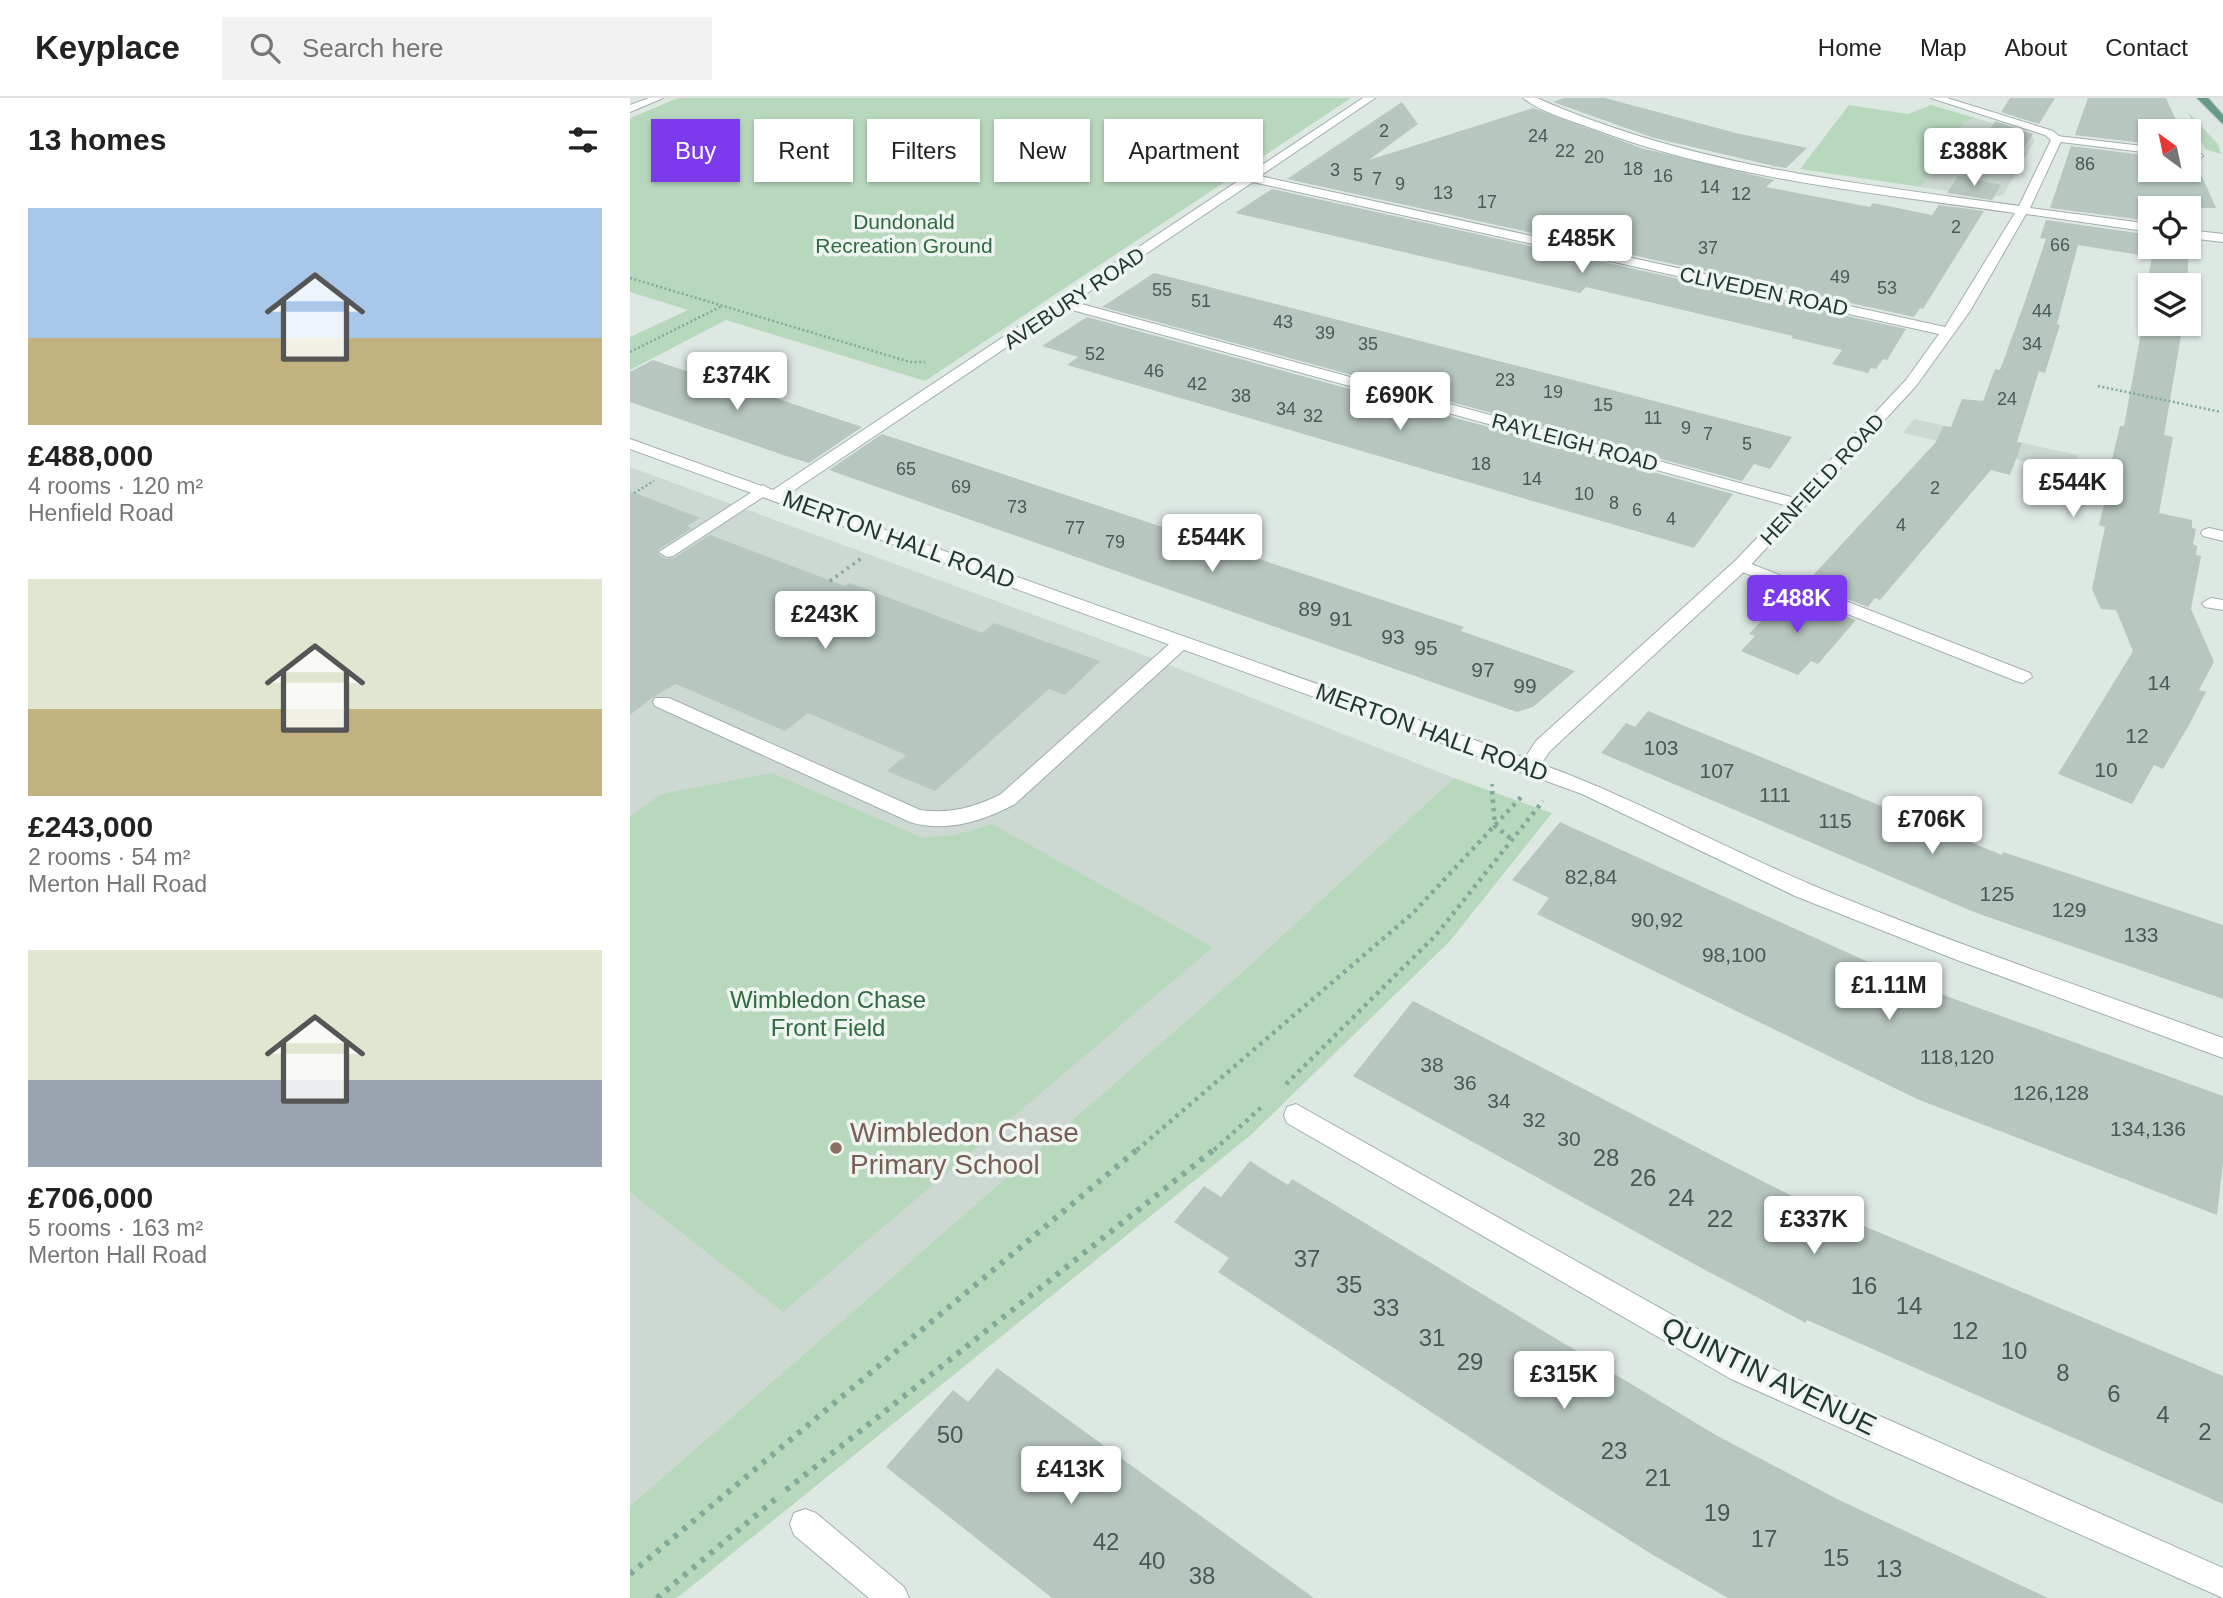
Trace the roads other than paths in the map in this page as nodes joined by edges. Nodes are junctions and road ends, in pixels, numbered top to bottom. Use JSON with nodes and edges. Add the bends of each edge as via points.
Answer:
{"nodes":[{"id":1,"x":657,"y":98,"type":"edge"},
{"id":2,"x":1370,"y":98,"type":"edge"},
{"id":3,"x":1528,"y":98,"type":"edge"},
{"id":4,"x":1936,"y":98,"type":"edge"},
{"id":5,"x":2202,"y":98,"type":"edge"},
{"id":6,"x":630,"y":109,"type":"edge"},
{"id":7,"x":2223,"y":121,"type":"edge"},
{"id":8,"x":2057,"y":141,"type":"junction"},
{"id":9,"x":2138,"y":149,"type":"edge"},
{"id":10,"x":1263,"y":171,"type":"edge"},
{"id":11,"x":1263,"y":180,"type":"edge"},
{"id":12,"x":1246,"y":182,"type":"edge"},
{"id":13,"x":2022,"y":211,"type":"junction"},
{"id":14,"x":2138,"y":226,"type":"edge"},
{"id":15,"x":2201,"y":235,"type":"edge"},
{"id":16,"x":2223,"y":238,"type":"edge"},
{"id":17,"x":1066,"y":304,"type":"junction"},
{"id":18,"x":1949,"y":332,"type":"junction"},
{"id":19,"x":630,"y":444,"type":"edge"},
{"id":20,"x":769,"y":493,"type":"junction"},
{"id":21,"x":1800,"y":504,"type":"junction"},
{"id":22,"x":667,"y":552,"type":"dead end"},
{"id":23,"x":1741,"y":565,"type":"junction"},
{"id":24,"x":1182,"y":642,"type":"junction"},
{"id":25,"x":2024,"y":677,"type":"dead end"},
{"id":26,"x":662,"y":702,"type":"dead end"},
{"id":27,"x":1529,"y":767,"type":"junction"},
{"id":28,"x":2223,"y":1048,"type":"edge"},
{"id":29,"x":1296,"y":1115,"type":"dead end"},
{"id":30,"x":805,"y":1524,"type":"dead end"},
{"id":31,"x":2223,"y":1584,"type":"edge"},
{"id":32,"x":893,"y":1598,"type":"edge"}],
"edges":[{"from":1,"to":6,"type":"street"},
{"from":2,"to":10,"type":"street","name":"AVEBURY ROAD"},
{"from":3,"to":13,"type":"street","via":[[1588,125],[1709,162]]},
{"from":4,"to":8,"type":"street","via":[[2049,133]]},
{"from":5,"to":7,"type":"main road"},
{"from":8,"to":9,"type":"street"},
{"from":8,"to":13,"type":"street","name":"HENFIELD ROAD"},
{"from":11,"to":18,"type":"street","name":"CLIVEDEN ROAD"},
{"from":12,"to":17,"type":"street","name":"AVEBURY ROAD"},
{"from":13,"to":14,"type":"street"},
{"from":13,"to":18,"type":"street","name":"HENFIELD ROAD"},
{"from":15,"to":16,"type":"street"},
{"from":17,"to":20,"type":"street","name":"AVEBURY ROAD"},
{"from":17,"to":21,"type":"street","name":"RAYLEIGH ROAD"},
{"from":18,"to":21,"type":"street","name":"HENFIELD ROAD","via":[[1911,383]]},
{"from":19,"to":20,"type":"street","name":"MERTON HALL ROAD"},
{"from":20,"to":22,"type":"street","name":"AVEBURY ROAD"},
{"from":20,"to":24,"type":"street","name":"MERTON HALL ROAD"},
{"from":21,"to":23,"type":"street","name":"HENFIELD ROAD"},
{"from":23,"to":25,"type":"street"},
{"from":23,"to":27,"type":"street","name":"HENFIELD ROAD","via":[[1543,746]]},
{"from":24,"to":26,"type":"street","via":[[1008,799],[960,820],[916,817]]},
{"from":24,"to":27,"type":"street","name":"MERTON HALL ROAD"},
{"from":27,"to":28,"type":"street","name":"MERTON HALL ROAD","via":[[1803,890]]},
{"from":29,"to":31,"type":"street","name":"QUINTIN AVENUE","via":[[1741,1369]]},
{"from":30,"to":32,"type":"street"}]}
